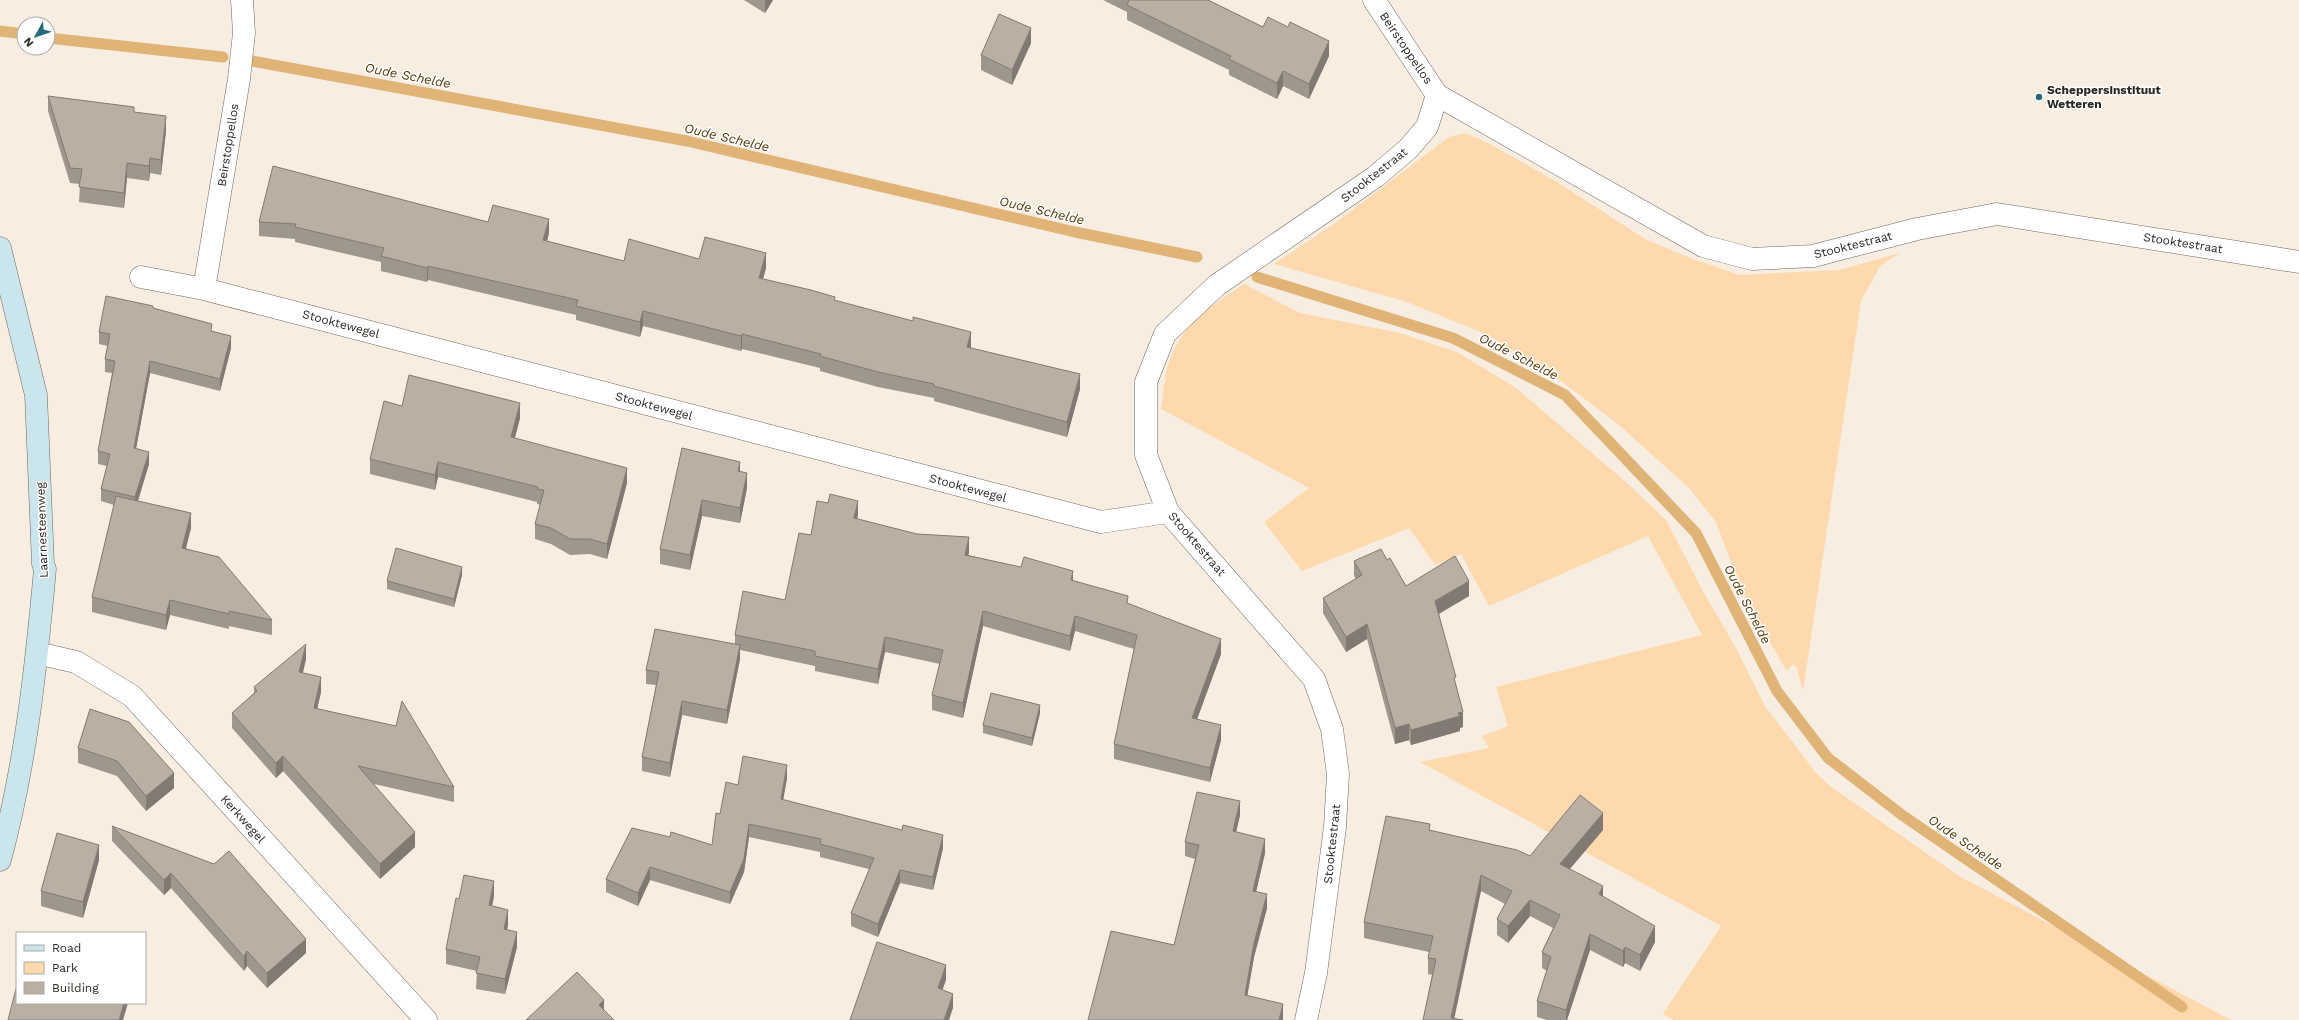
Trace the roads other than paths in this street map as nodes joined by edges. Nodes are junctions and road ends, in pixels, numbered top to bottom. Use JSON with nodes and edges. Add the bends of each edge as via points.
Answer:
{"nodes":[{"id":1,"x":242,"y":0,"type":"edge"},
{"id":2,"x":1374,"y":0,"type":"edge"},
{"id":3,"x":1437,"y":95,"type":"junction"},
{"id":4,"x":0,"y":248,"type":"edge"},
{"id":5,"x":2299,"y":262,"type":"edge"},
{"id":6,"x":141,"y":277,"type":"dead end"},
{"id":7,"x":204,"y":288,"type":"junction"},
{"id":8,"x":1168,"y":512,"type":"junction"},
{"id":9,"x":37,"y":653,"type":"junction"},
{"id":10,"x":0,"y":860,"type":"edge"},
{"id":11,"x":426,"y":1020,"type":"edge"},
{"id":12,"x":1306,"y":1020,"type":"edge"}],
"edges":[{"from":1,"to":7,"type":"street","name":"Beirstoppellos","via":[[244,33],[239,79]]},
{"from":2,"to":3,"type":"street","name":"Beirstoppellos"},
{"from":3,"to":5,"type":"street","name":"Stooktestraat","via":[[1703,246],[1752,258],[1813,256],[1917,229],[1997,214]]},
{"from":3,"to":8,"type":"street","name":"Stooktestraat","via":[[1427,127],[1408,149],[1375,176],[1217,285],[1165,334],[1146,382],[1146,455]]},
{"from":4,"to":9,"type":"street","name":"Laarnesteenweg","via":[[36,395],[45,569]]},
{"from":6,"to":7,"type":"street","name":"Stooktewegel"},
{"from":7,"to":8,"type":"street","name":"Stooktewegel","via":[[1101,522]]},
{"from":8,"to":12,"type":"street","name":"Stooktestraat","via":[[1314,679],[1332,729],[1338,774],[1335,827],[1316,973]]},
{"from":9,"to":10,"type":"street","name":"Laarnesteenweg","via":[[11,818]]},
{"from":9,"to":11,"type":"street","name":"Kerkwegel","via":[[76,662],[132,696]]}]}
